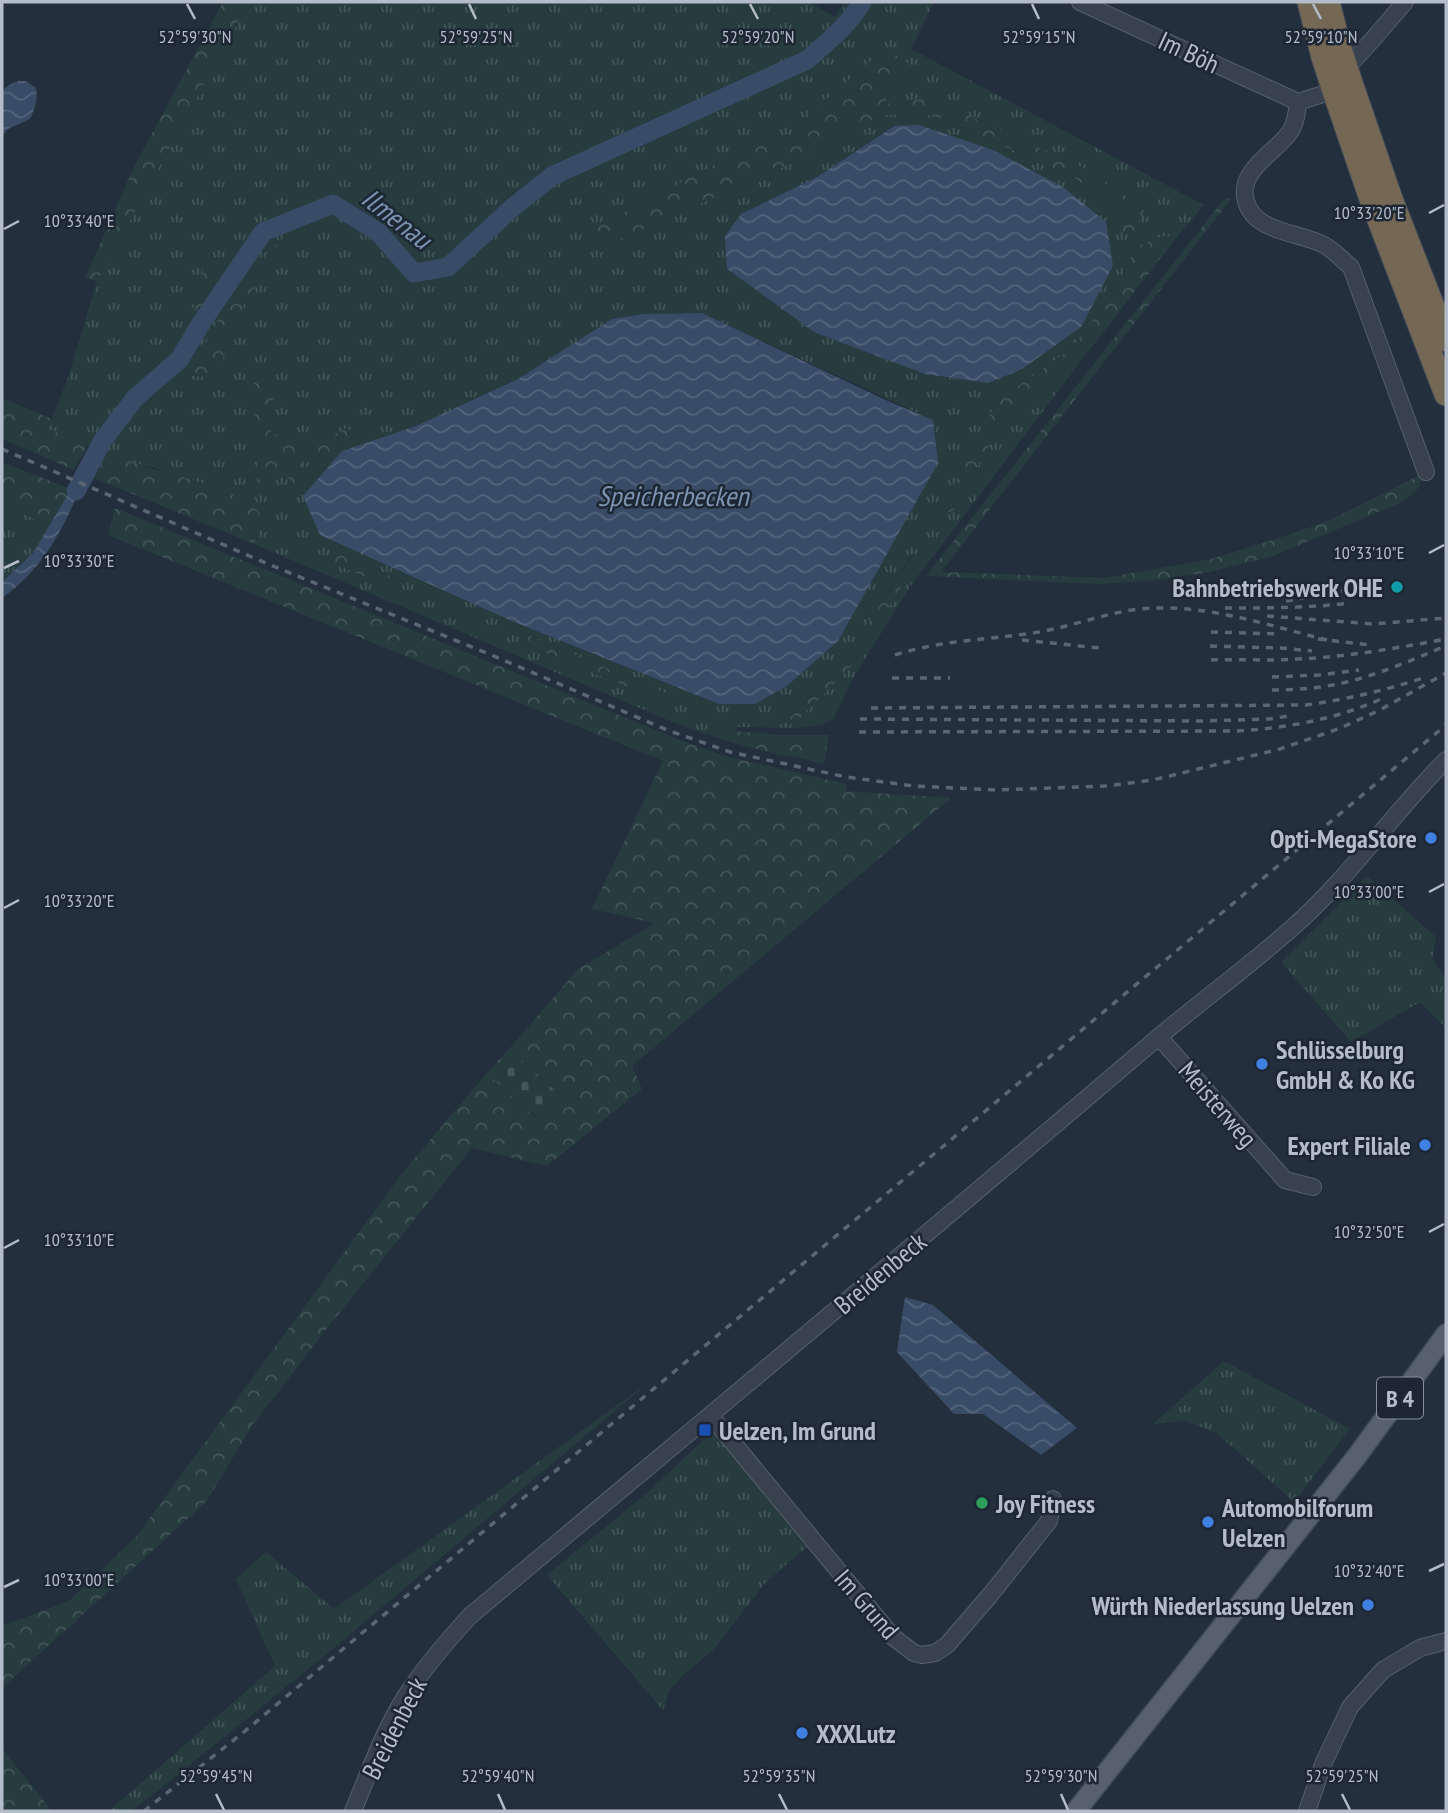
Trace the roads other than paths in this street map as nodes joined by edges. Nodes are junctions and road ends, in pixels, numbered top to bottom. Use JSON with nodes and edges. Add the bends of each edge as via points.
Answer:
{"nodes":[{"id":1,"x":1080,"y":2,"type":"edge"},
{"id":2,"x":1309,"y":2,"type":"edge"},
{"id":3,"x":1405,"y":2,"type":"edge"},
{"id":4,"x":1330,"y":7,"type":"edge"},
{"id":5,"x":1332,"y":53,"type":"junction"},
{"id":6,"x":1343,"y":90,"type":"junction"},
{"id":7,"x":1303,"y":100,"type":"junction"},
{"id":8,"x":1446,"y":340,"type":"edge"},
{"id":9,"x":1446,"y":394,"type":"edge"},
{"id":10,"x":1426,"y":472,"type":"dead end"},
{"id":11,"x":1446,"y":760,"type":"edge"},
{"id":12,"x":1159,"y":1037,"type":"junction"},
{"id":13,"x":1313,"y":1187,"type":"dead end"},
{"id":14,"x":1445,"y":1334,"type":"edge"},
{"id":15,"x":710,"y":1415,"type":"junction"},
{"id":16,"x":1053,"y":1499,"type":"dead end"},
{"id":17,"x":1446,"y":1641,"type":"edge"},
{"id":18,"x":353,"y":1811,"type":"edge"},
{"id":19,"x":1076,"y":1811,"type":"edge"},
{"id":20,"x":1307,"y":1811,"type":"edge"}],
"edges":[{"from":1,"to":7,"type":"street","name":"Im Böh"},
{"from":2,"to":5,"type":"highway"},
{"from":3,"to":7,"type":"street","via":[[1323,94]]},
{"from":4,"to":5,"type":"highway"},
{"from":5,"to":6,"type":"highway","bridge":true},
{"from":6,"to":8,"type":"highway"},
{"from":6,"to":9,"type":"highway","via":[[1371,199]]},
{"from":7,"to":10,"type":"street","via":[[1290,131],[1249,176],[1244,188],[1246,202],[1265,224],[1324,244],[1351,267]]},
{"from":11,"to":12,"type":"street","name":"Breidenbeck","via":[[1325,896]]},
{"from":12,"to":13,"type":"street","name":"Meisterweg","via":[[1285,1180]]},
{"from":12,"to":15,"type":"street","name":"Breidenbeck"},
{"from":14,"to":19,"type":"main road","number":"B 4","via":[[1357,1456]]},
{"from":15,"to":16,"type":"street","name":"Im Grund","via":[[893,1637],[914,1653],[929,1655],[947,1645],[1049,1521]]},
{"from":15,"to":18,"type":"street","name":"Breidenbeck","via":[[470,1616],[445,1643],[404,1699]]},
{"from":17,"to":20,"type":"street","via":[[1420,1648],[1383,1670],[1350,1707]]}]}
